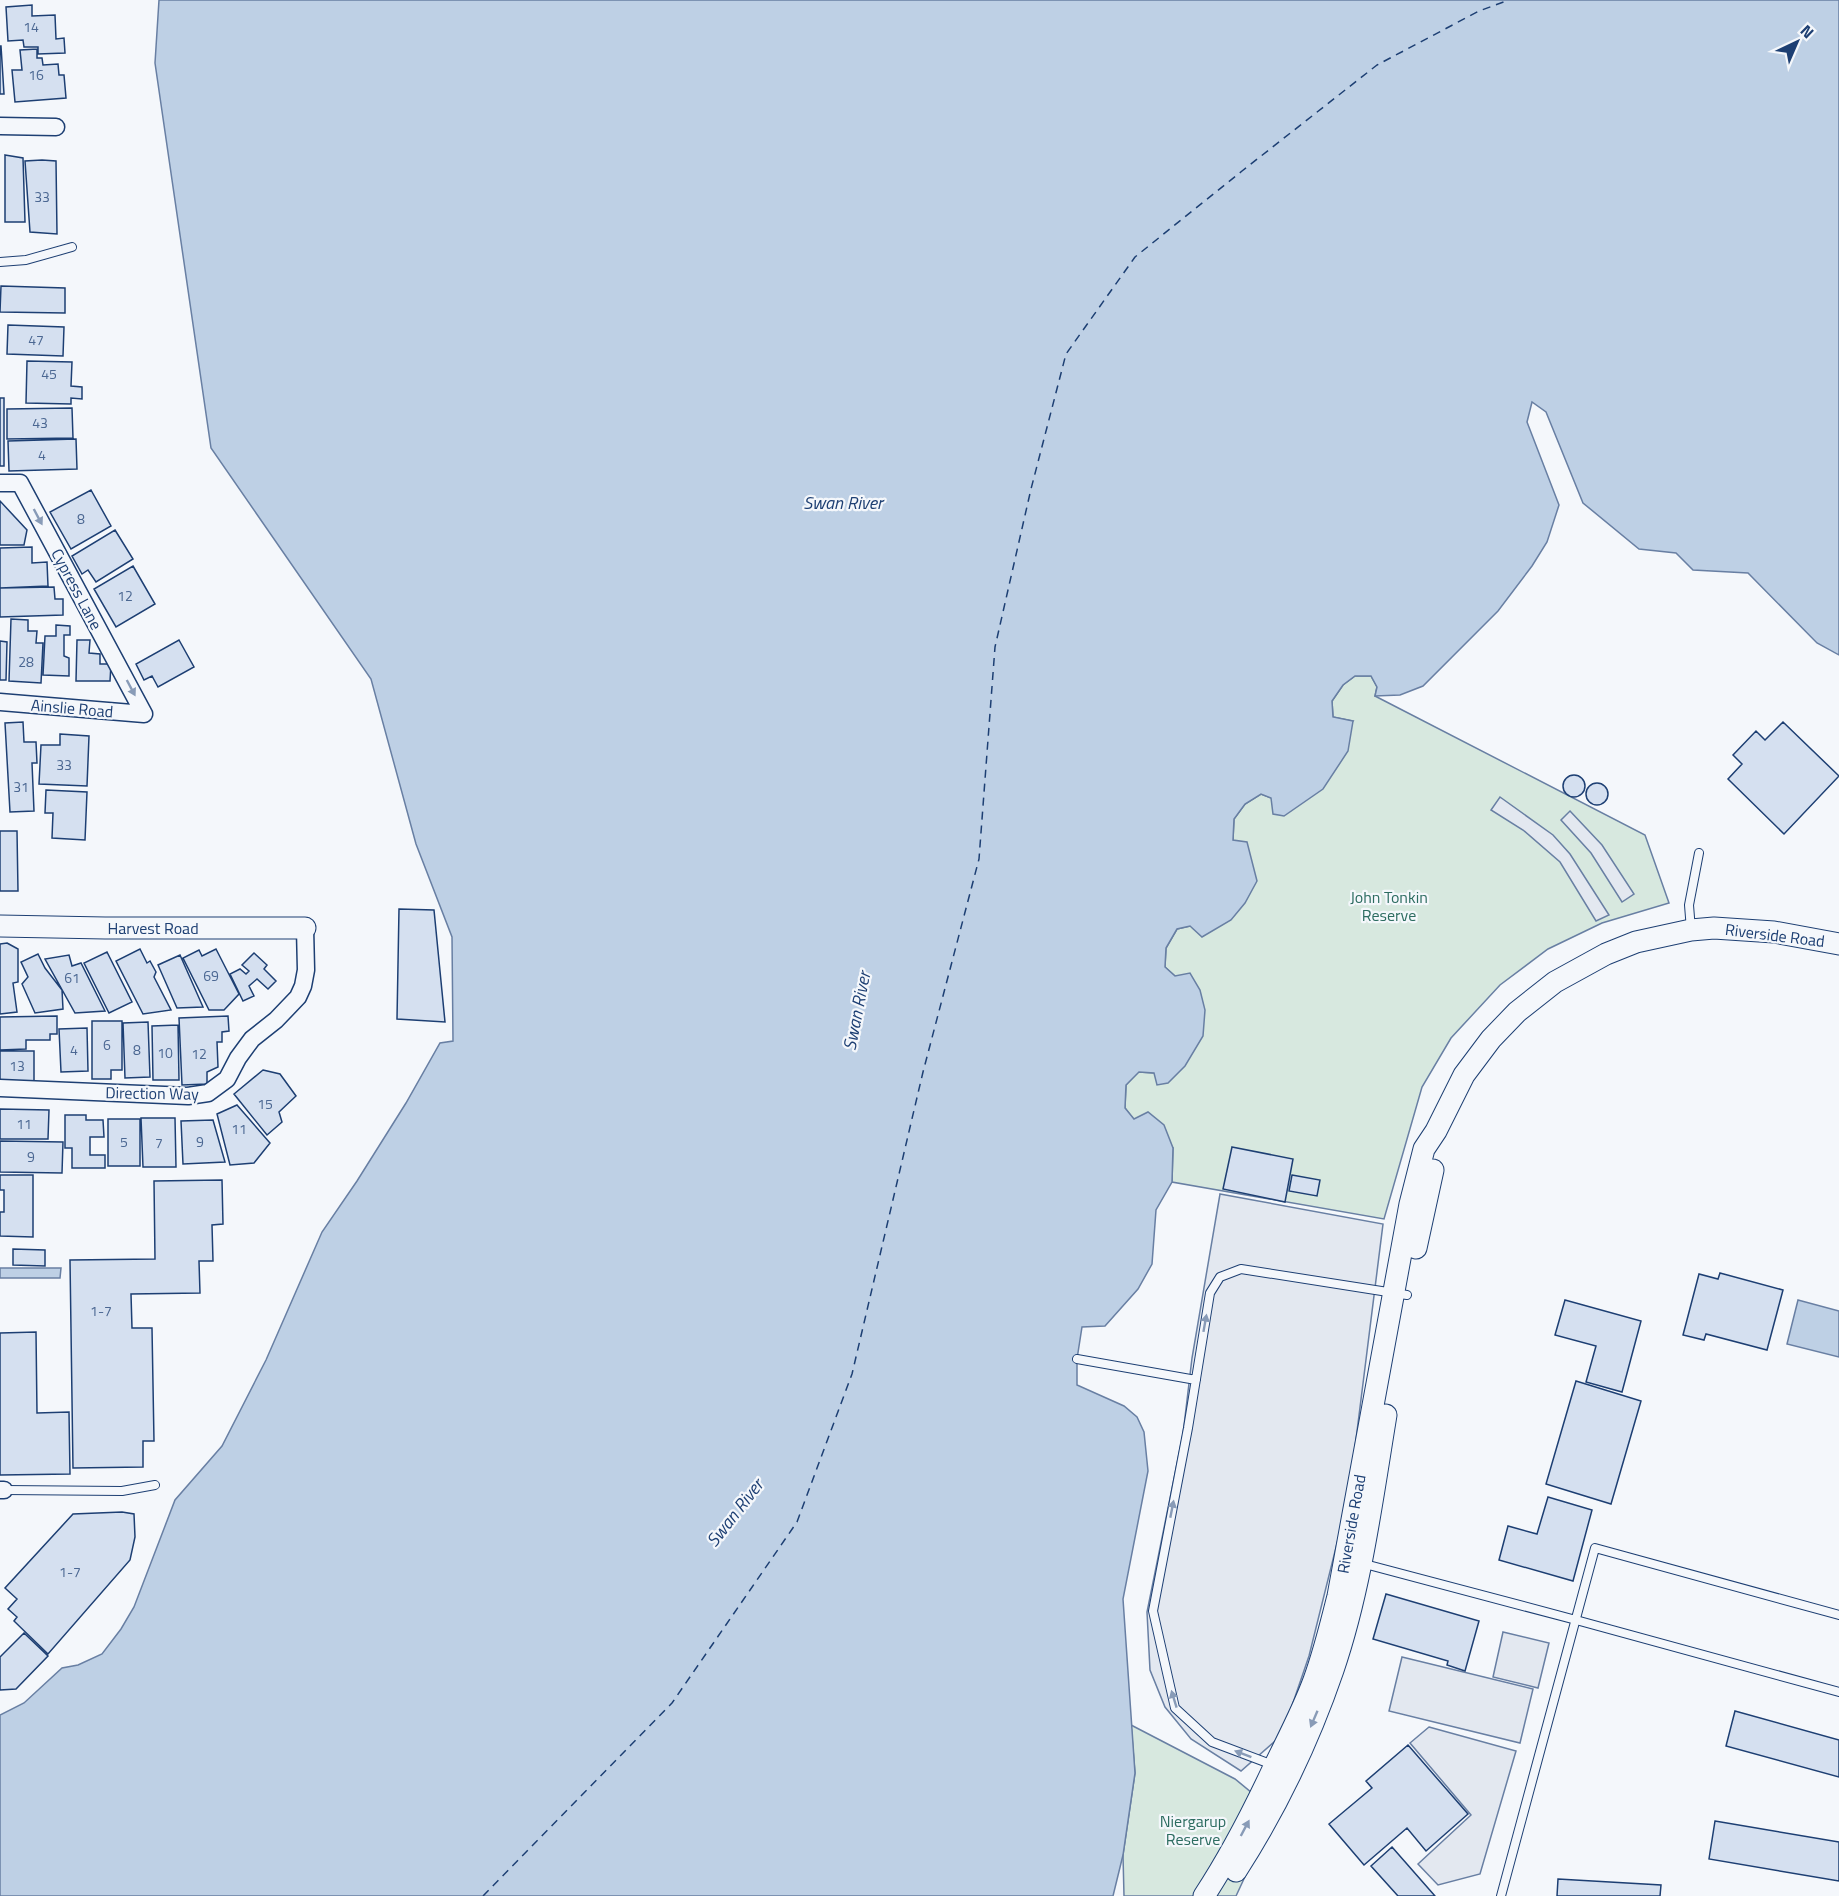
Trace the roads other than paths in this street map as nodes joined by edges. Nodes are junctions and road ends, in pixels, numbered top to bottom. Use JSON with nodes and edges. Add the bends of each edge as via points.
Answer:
{"nodes":[{"id":1,"x":0,"y":126,"type":"edge"},
{"id":2,"x":56,"y":127,"type":"dead end"},
{"id":3,"x":72,"y":246,"type":"dead end"},
{"id":4,"x":0,"y":262,"type":"edge"},
{"id":5,"x":0,"y":483,"type":"edge"},
{"id":6,"x":0,"y":702,"type":"edge"},
{"id":7,"x":144,"y":714,"type":"joint"},
{"id":8,"x":1699,"y":853,"type":"dead end"},
{"id":9,"x":0,"y":926,"type":"edge"},
{"id":10,"x":305,"y":928,"type":"joint"},
{"id":11,"x":1691,"y":930,"type":"junction"},
{"id":12,"x":1839,"y":944,"type":"edge"},
{"id":13,"x":0,"y":1088,"type":"edge"},
{"id":14,"x":1401,"y":1293,"type":"junction"},
{"id":15,"x":1077,"y":1359,"type":"dead end"},
{"id":16,"x":1196,"y":1380,"type":"junction"},
{"id":17,"x":155,"y":1485,"type":"dead end"},
{"id":18,"x":2,"y":1490,"type":"edge"},
{"id":19,"x":1353,"y":1561,"type":"junction"},
{"id":20,"x":1839,"y":1615,"type":"edge"},
{"id":21,"x":1576,"y":1620,"type":"junction"},
{"id":22,"x":1839,"y":1692,"type":"edge"},
{"id":23,"x":1282,"y":1769,"type":"junction"},
{"id":24,"x":1204,"y":1896,"type":"edge"},
{"id":25,"x":1220,"y":1896,"type":"edge"},
{"id":26,"x":1501,"y":1896,"type":"edge"}],
"edges":[{"from":1,"to":2,"type":"street"},
{"from":3,"to":4,"type":"lane","via":[[26,260]]},
{"from":5,"to":7,"type":"street","name":"Cypress Lane","one_way":true,"via":[[20,483]]},
{"from":6,"to":7,"type":"street","name":"Ainslie Road"},
{"from":8,"to":11,"type":"lane","via":[[1689,905]]},
{"from":9,"to":10,"type":"street","name":"Harvest Road"},
{"from":10,"to":13,"type":"street","name":"Direction Way","via":[[306,970],[298,997],[252,1039],[227,1079],[208,1093],[188,1096]]},
{"from":11,"to":12,"type":"street","name":"Riverside Road","via":[[1774,932]]},
{"from":11,"to":14,"type":"street","name":"Riverside Road","via":[[1636,942],[1572,972],[1517,1012],[1491,1039],[1464,1076],[1436,1131],[1437,1157]]},
{"from":16,"to":14,"type":"lane","one_way":true,"via":[[1210,1293],[1220,1277],[1241,1269]]},
{"from":14,"to":19,"type":"street","name":"Riverside Road"},
{"from":15,"to":16,"type":"lane"},
{"from":23,"to":16,"type":"lane","one_way":true,"via":[[1212,1742],[1175,1708],[1153,1611]]},
{"from":17,"to":18,"type":"lane","via":[[122,1491]]},
{"from":19,"to":21,"type":"lane"},
{"from":19,"to":23,"type":"street","name":"Riverside Road","via":[[1334,1668],[1314,1720]]},
{"from":20,"to":21,"type":"lane","via":[[1595,1548]]},
{"from":21,"to":22,"type":"lane"},
{"from":21,"to":26,"type":"lane"},
{"from":24,"to":23,"type":"street","name":"Riverside Road","one_way":true},
{"from":23,"to":25,"type":"street","name":"Riverside Road","via":[[1257,1838]]}]}
